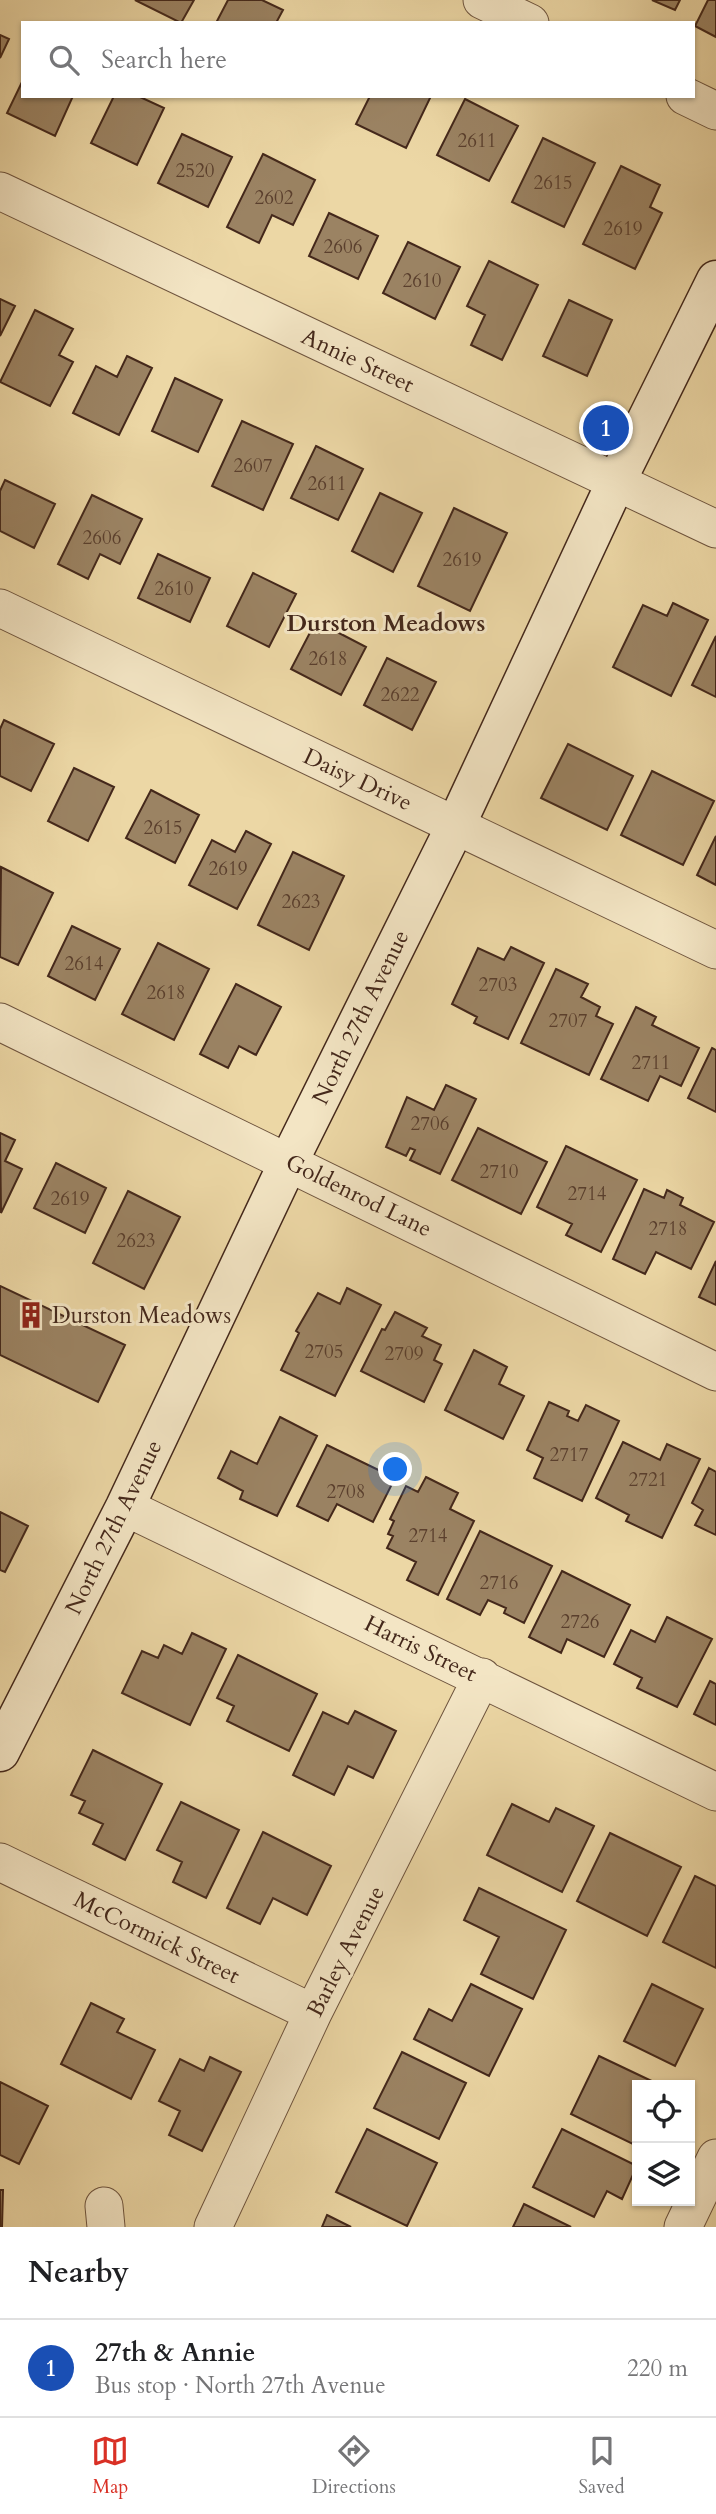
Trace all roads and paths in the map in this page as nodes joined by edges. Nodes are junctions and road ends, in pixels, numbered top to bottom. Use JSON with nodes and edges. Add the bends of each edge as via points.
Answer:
{"nodes":[{"id":1,"x":482,"y":0,"type":"edge"},
{"id":2,"x":526,"y":21,"type":"edge"},
{"id":3,"x":689,"y":98,"type":"edge"},
{"id":4,"x":716,"y":111,"type":"edge"},
{"id":5,"x":0,"y":191,"type":"edge"},
{"id":6,"x":716,"y":280,"type":"edge"},
{"id":7,"x":616,"y":482,"type":"junction"},
{"id":8,"x":716,"y":530,"type":"edge"},
{"id":9,"x":0,"y":608,"type":"edge"},
{"id":10,"x":456,"y":825,"type":"junction"},
{"id":11,"x":716,"y":950,"type":"edge"},
{"id":12,"x":0,"y":1022,"type":"edge"},
{"id":13,"x":289,"y":1161,"type":"junction"},
{"id":14,"x":716,"y":1372,"type":"edge"},
{"id":15,"x":125,"y":1507,"type":"junction"},
{"id":16,"x":482,"y":1677,"type":"junction"},
{"id":17,"x":0,"y":1752,"type":"edge"},
{"id":18,"x":716,"y":1792,"type":"edge"},
{"id":19,"x":0,"y":1862,"type":"edge"},
{"id":20,"x":313,"y":2013,"type":"junction"},
{"id":21,"x":716,"y":2158,"type":"edge"},
{"id":22,"x":213,"y":2227,"type":"edge"},
{"id":23,"x":682,"y":2227,"type":"edge"}],
"edges":[{"from":1,"to":2,"type":"street"},
{"from":3,"to":4,"type":"street"},
{"from":5,"to":7,"type":"street","name":"Annie Street"},
{"from":6,"to":7,"type":"street","name":"North 27th Avenue"},
{"from":7,"to":8,"type":"street","name":"Annie Street"},
{"from":7,"to":10,"type":"street","name":"North 27th Avenue"},
{"from":9,"to":10,"type":"street","name":"Daisy Drive"},
{"from":10,"to":11,"type":"street","name":"Daisy Drive"},
{"from":10,"to":13,"type":"street","name":"North 27th Avenue"},
{"from":12,"to":13,"type":"street","name":"Goldenrod Lane"},
{"from":13,"to":14,"type":"street","name":"Goldenrod Lane"},
{"from":13,"to":15,"type":"street","name":"North 27th Avenue"},
{"from":15,"to":16,"type":"street","name":"Harris Street"},
{"from":15,"to":17,"type":"street","name":"North 27th Avenue"},
{"from":16,"to":18,"type":"street","name":"Harris Street"},
{"from":16,"to":20,"type":"street","name":"Barley Avenue"},
{"from":19,"to":20,"type":"street","name":"McCormick Street"},
{"from":20,"to":22,"type":"street","name":"Barley Avenue"},
{"from":21,"to":23,"type":"street"}]}
